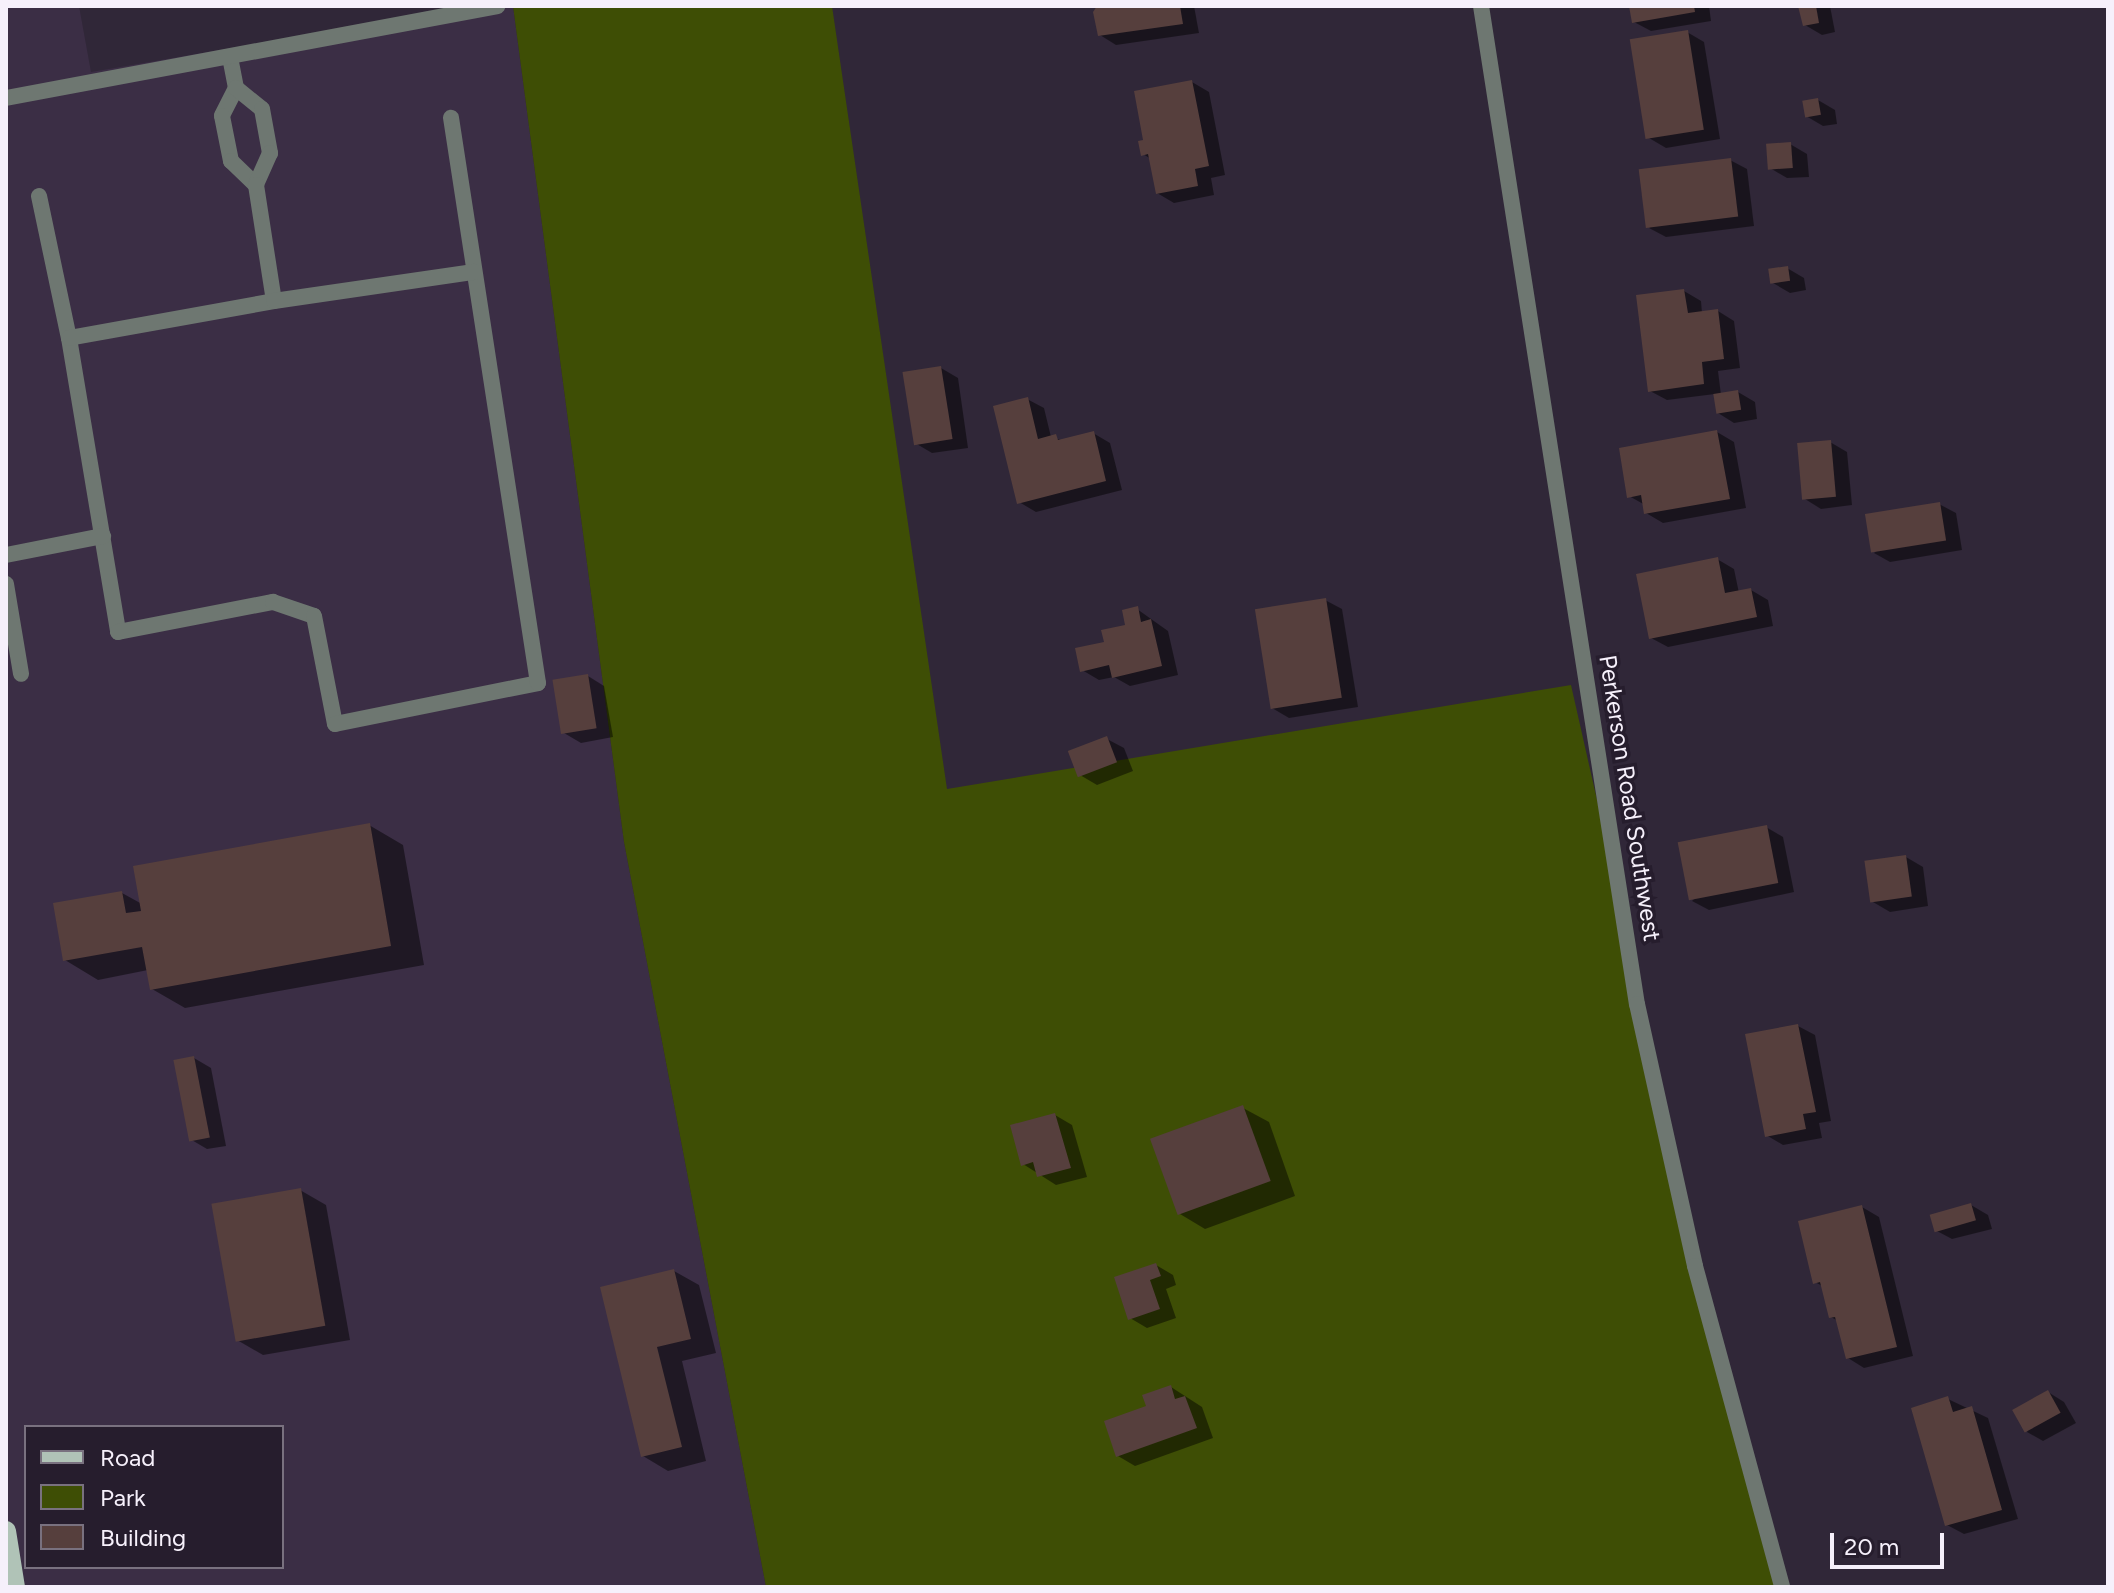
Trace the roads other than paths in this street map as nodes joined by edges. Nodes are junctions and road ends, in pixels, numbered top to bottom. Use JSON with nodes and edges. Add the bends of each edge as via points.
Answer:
{"nodes":[{"id":1,"x":497,"y":6,"type":"edge"},
{"id":2,"x":1481,"y":6,"type":"edge"},
{"id":3,"x":230,"y":57,"type":"junction"},
{"id":4,"x":236,"y":88,"type":"junction"},
{"id":5,"x":6,"y":98,"type":"edge"},
{"id":6,"x":451,"y":118,"type":"dead end"},
{"id":7,"x":256,"y":185,"type":"junction"},
{"id":8,"x":39,"y":196,"type":"dead end"},
{"id":9,"x":474,"y":272,"type":"junction"},
{"id":10,"x":274,"y":301,"type":"junction"},
{"id":11,"x":69,"y":338,"type":"junction"},
{"id":12,"x":103,"y":536,"type":"junction"},
{"id":13,"x":6,"y":555,"type":"edge"},
{"id":14,"x":6,"y":584,"type":"edge"},
{"id":15,"x":21,"y":674,"type":"dead end"},
{"id":16,"x":6,"y":1531,"type":"edge"},
{"id":17,"x":15,"y":1587,"type":"edge"},
{"id":18,"x":1782,"y":1587,"type":"edge"}],
"edges":[{"from":1,"to":3,"type":"street"},
{"from":2,"to":18,"type":"street","name":"Perkerson Road Southwest","via":[[1637,1004],[1695,1266]]},
{"from":3,"to":4,"type":"street"},
{"from":3,"to":5,"type":"street"},
{"from":4,"to":7,"type":"street","via":[[222,116],[231,161]]},
{"from":4,"to":7,"type":"street","via":[[262,109],[270,153]]},
{"from":6,"to":9,"type":"street"},
{"from":7,"to":10,"type":"street"},
{"from":8,"to":11,"type":"street"},
{"from":9,"to":10,"type":"street"},
{"from":9,"to":12,"type":"street","via":[[538,683],[335,724],[314,616],[273,602],[118,632]]},
{"from":10,"to":11,"type":"street"},
{"from":11,"to":12,"type":"street"},
{"from":12,"to":13,"type":"street"},
{"from":14,"to":15,"type":"street"},
{"from":16,"to":17,"type":"main road"}]}
